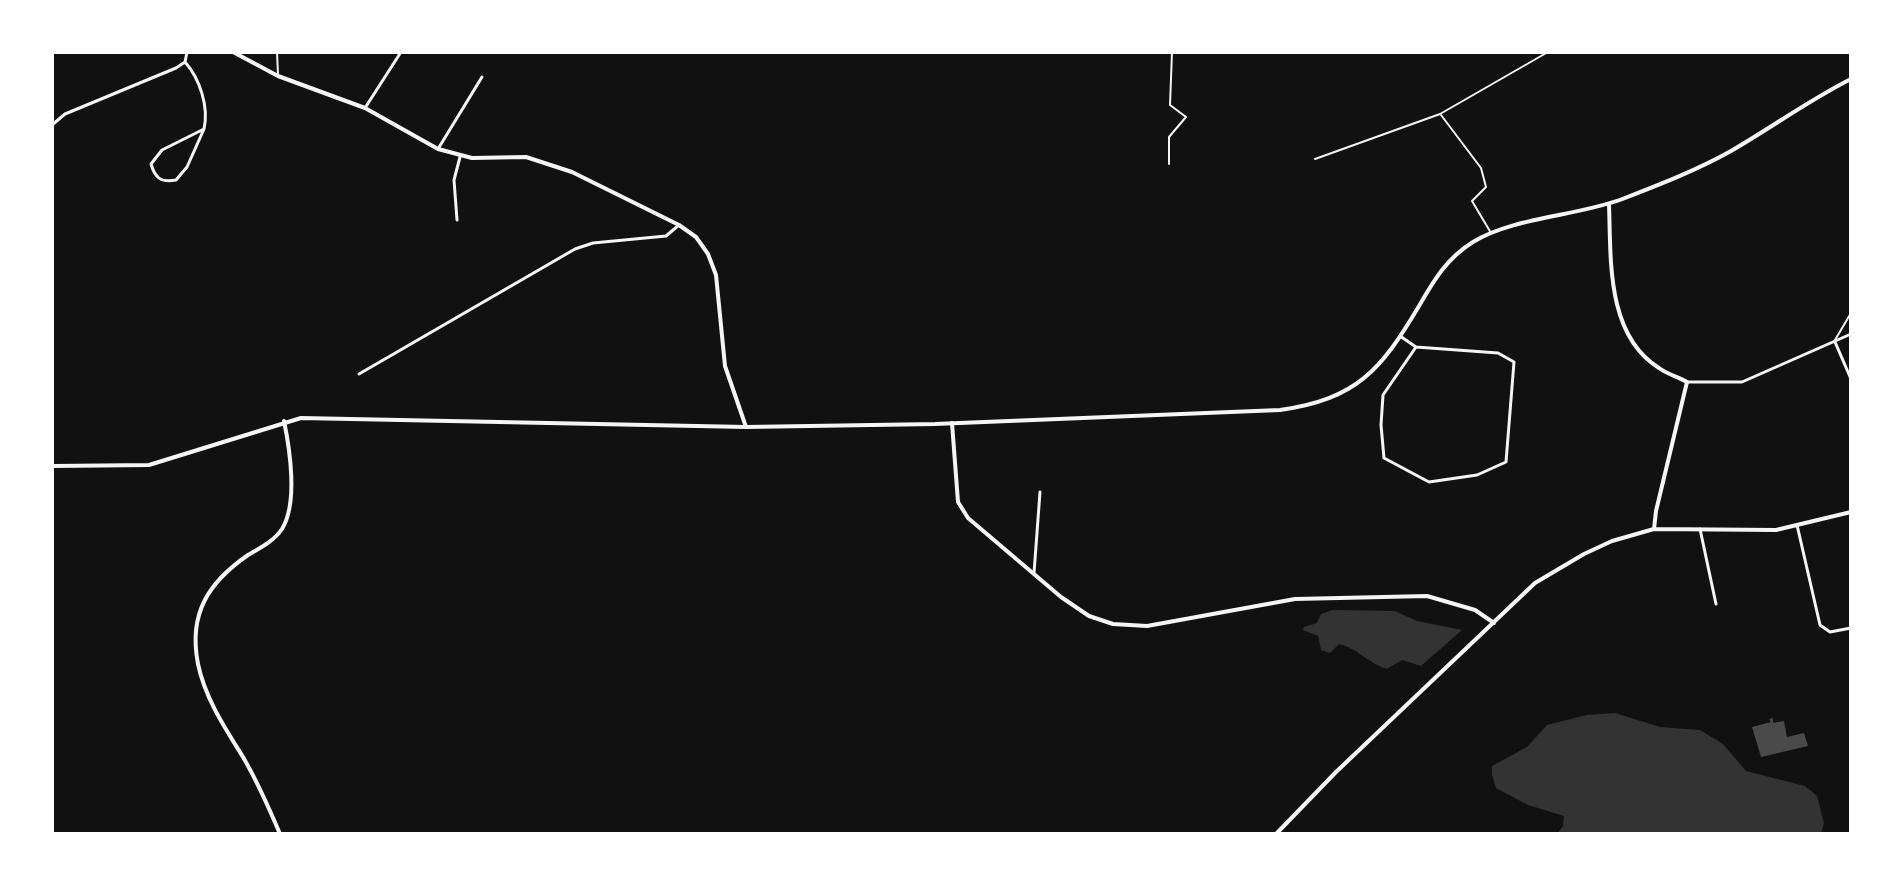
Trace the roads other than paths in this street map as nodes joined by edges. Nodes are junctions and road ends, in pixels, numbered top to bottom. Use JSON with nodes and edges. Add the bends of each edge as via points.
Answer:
{"nodes":[{"id":1,"x":187,"y":52,"type":"edge"},
{"id":2,"x":235,"y":52,"type":"edge"},
{"id":3,"x":277,"y":52,"type":"edge"},
{"id":4,"x":401,"y":52,"type":"edge"},
{"id":5,"x":1548,"y":52,"type":"edge"},
{"id":6,"x":185,"y":62,"type":"junction"},
{"id":7,"x":278,"y":76,"type":"junction"},
{"id":8,"x":482,"y":77,"type":"dead end"},
{"id":9,"x":1851,"y":79,"type":"edge"},
{"id":10,"x":365,"y":108,"type":"junction"},
{"id":11,"x":1440,"y":114,"type":"junction"},
{"id":12,"x":52,"y":125,"type":"edge"},
{"id":13,"x":204,"y":129,"type":"junction"},
{"id":14,"x":438,"y":149,"type":"junction"},
{"id":15,"x":460,"y":157,"type":"junction"},
{"id":16,"x":1315,"y":159,"type":"dead end"},
{"id":17,"x":1609,"y":204,"type":"junction"},
{"id":18,"x":457,"y":220,"type":"dead end"},
{"id":19,"x":679,"y":225,"type":"junction"},
{"id":20,"x":1491,"y":234,"type":"junction"},
{"id":21,"x":1851,"y":313,"type":"edge"},
{"id":22,"x":1851,"y":334,"type":"edge"},
{"id":23,"x":1400,"y":336,"type":"junction"},
{"id":24,"x":1835,"y":341,"type":"junction"},
{"id":25,"x":1416,"y":347,"type":"junction"},
{"id":26,"x":359,"y":374,"type":"dead end"},
{"id":27,"x":1851,"y":379,"type":"edge"},
{"id":28,"x":1687,"y":382,"type":"junction"},
{"id":29,"x":284,"y":421,"type":"junction"},
{"id":30,"x":952,"y":423,"type":"junction"},
{"id":31,"x":746,"y":427,"type":"junction"},
{"id":32,"x":52,"y":466,"type":"edge"},
{"id":33,"x":1040,"y":492,"type":"dead end"},
{"id":34,"x":1851,"y":512,"type":"edge"},
{"id":35,"x":1797,"y":525,"type":"junction"},
{"id":36,"x":1700,"y":528,"type":"junction"},
{"id":37,"x":1654,"y":529,"type":"junction"},
{"id":38,"x":1034,"y":573,"type":"junction"},
{"id":39,"x":1716,"y":604,"type":"dead end"},
{"id":40,"x":1494,"y":623,"type":"junction"},
{"id":41,"x":1851,"y":628,"type":"edge"},
{"id":42,"x":280,"y":834,"type":"edge"},
{"id":43,"x":1276,"y":834,"type":"edge"}],
"edges":[{"from":1,"to":6,"type":"street"},
{"from":2,"to":7,"type":"street"},
{"from":3,"to":7,"type":"lane"},
{"from":4,"to":10,"type":"street"},
{"from":5,"to":11,"type":"lane"},
{"from":6,"to":12,"type":"street","via":[[65,114]]},
{"from":6,"to":13,"type":"street","via":[[207,115]]},
{"from":7,"to":10,"type":"street"},
{"from":8,"to":14,"type":"street"},
{"from":9,"to":17,"type":"street","via":[[1731,151]]},
{"from":10,"to":14,"type":"street"},
{"from":11,"to":16,"type":"lane"},
{"from":11,"to":20,"type":"lane","via":[[1481,168],[1486,187],[1472,201]]},
{"from":13,"to":13,"type":"street","via":[[162,150],[151,164],[154,175],[176,180]]},
{"from":14,"to":15,"type":"street"},
{"from":15,"to":18,"type":"street","via":[[454,180]]},
{"from":15,"to":19,"type":"street","via":[[526,157],[572,172]]},
{"from":17,"to":20,"type":"street"},
{"from":17,"to":28,"type":"street","via":[[1615,294],[1630,340],[1658,368]]},
{"from":19,"to":26,"type":"street","via":[[666,236],[575,249]]},
{"from":19,"to":31,"type":"street","via":[[705,249],[716,275],[725,366]]},
{"from":20,"to":23,"type":"street","via":[[1451,258]]},
{"from":21,"to":24,"type":"lane"},
{"from":22,"to":24,"type":"street"},
{"from":23,"to":25,"type":"street"},
{"from":23,"to":30,"type":"street","via":[[1357,385],[1311,406]]},
{"from":24,"to":27,"type":"street"},
{"from":24,"to":28,"type":"street","via":[[1742,382]]},
{"from":25,"to":25,"type":"street","via":[[1383,395],[1384,458],[1429,482],[1477,475],[1506,462],[1514,362],[1498,353]]},
{"from":28,"to":37,"type":"street"},
{"from":29,"to":31,"type":"street"},
{"from":29,"to":32,"type":"street","via":[[149,465]]},
{"from":29,"to":42,"type":"street","via":[[288,516],[274,538],[211,588],[196,646],[205,688]]},
{"from":30,"to":31,"type":"street"},
{"from":30,"to":38,"type":"street","via":[[958,502],[991,540]]},
{"from":33,"to":38,"type":"street"},
{"from":34,"to":35,"type":"street"},
{"from":35,"to":36,"type":"street","via":[[1758,531]]},
{"from":35,"to":41,"type":"street","via":[[1820,625],[1830,632]]},
{"from":36,"to":37,"type":"street"},
{"from":36,"to":39,"type":"street"},
{"from":37,"to":40,"type":"street","via":[[1612,541],[1535,583]]},
{"from":38,"to":40,"type":"street","via":[[1089,616],[1113,624],[1147,626],[1295,599],[1427,596],[1475,610]]},
{"from":40,"to":43,"type":"street"}]}
